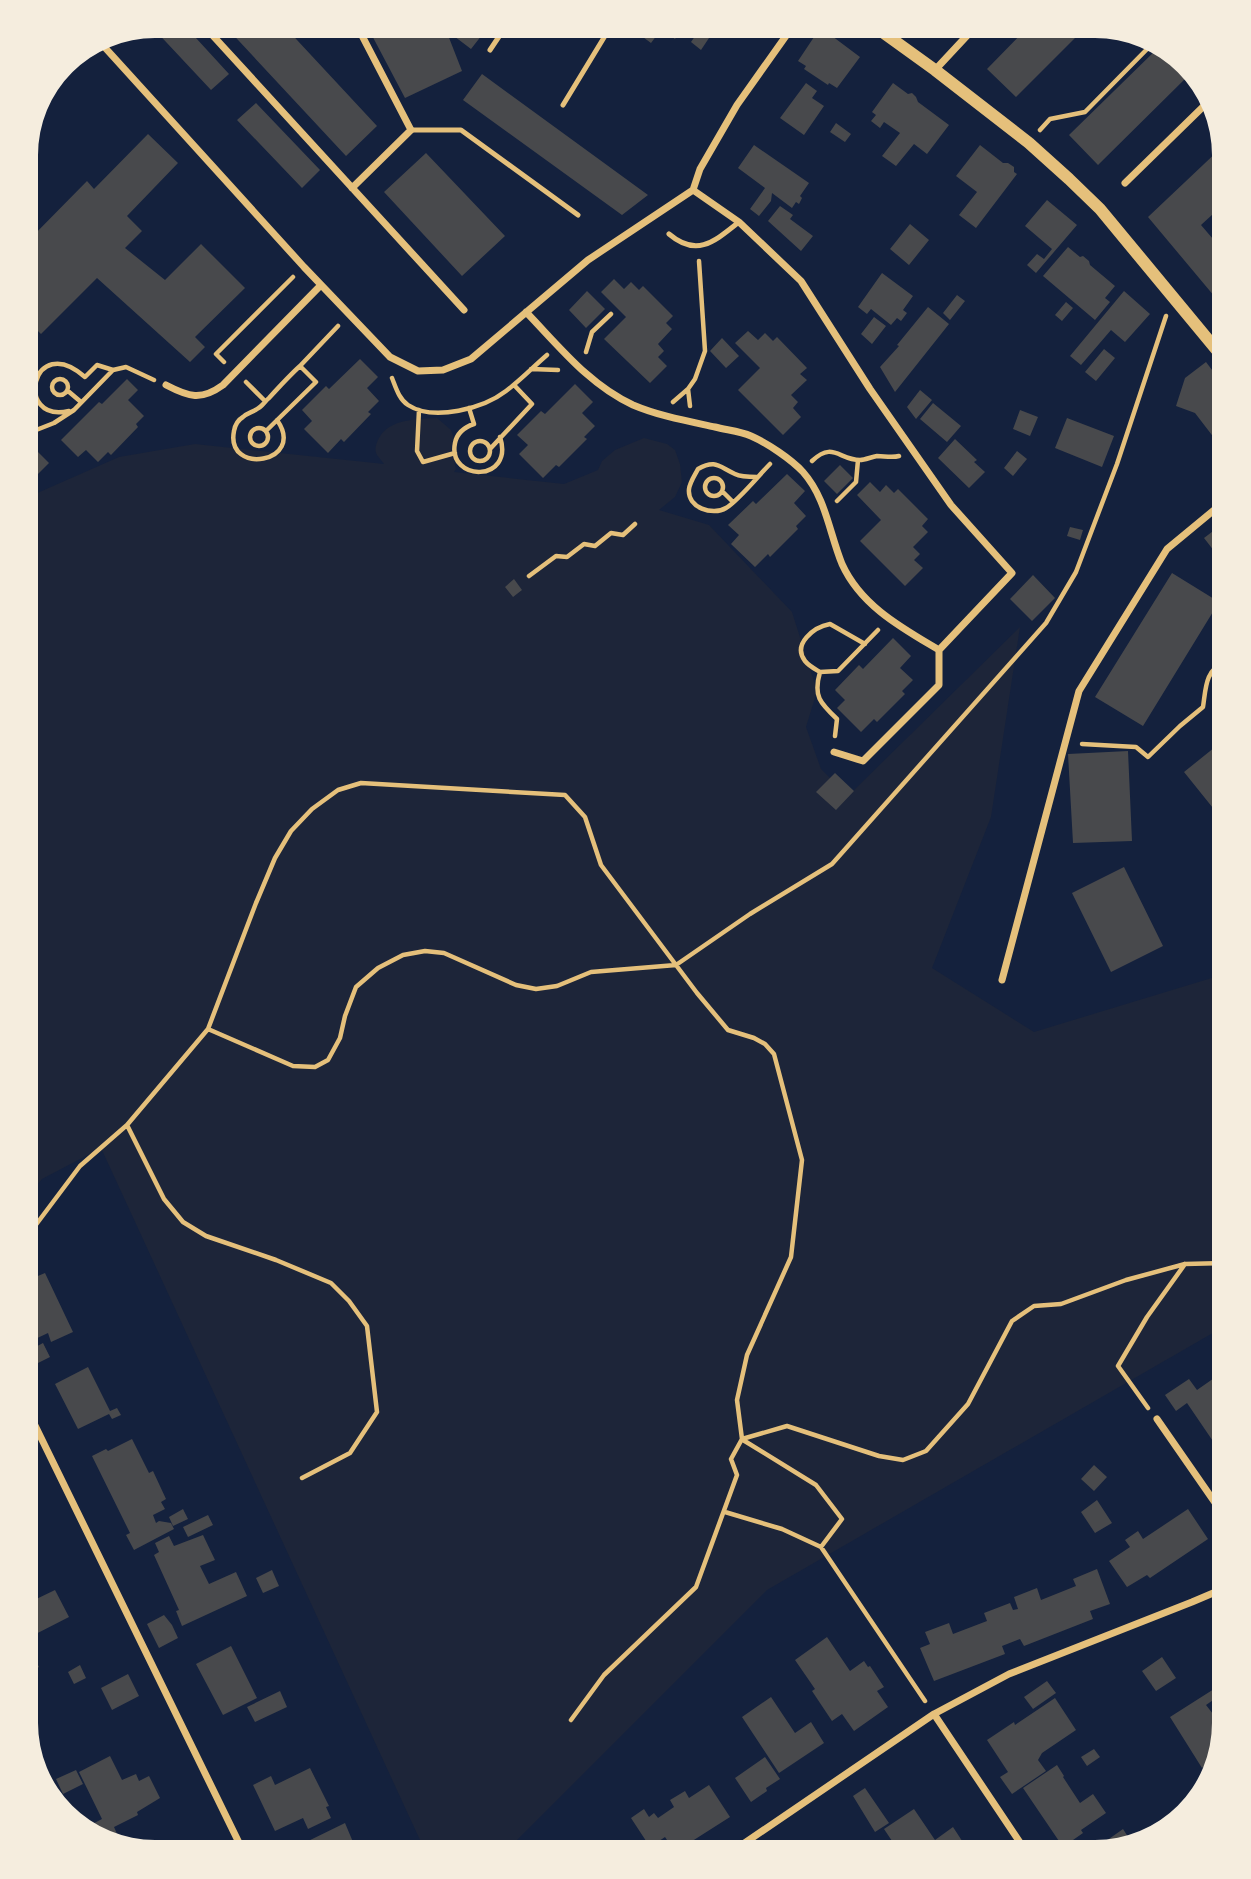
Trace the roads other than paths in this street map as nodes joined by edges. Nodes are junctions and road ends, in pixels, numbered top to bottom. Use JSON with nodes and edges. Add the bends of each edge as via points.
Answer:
{"nodes":[{"id":1,"x":215,"y":38,"type":"edge"},
{"id":2,"x":363,"y":38,"type":"edge"},
{"id":3,"x":498,"y":38,"type":"edge"},
{"id":4,"x":603,"y":38,"type":"edge"},
{"id":5,"x":784,"y":39,"type":"edge"},
{"id":6,"x":891,"y":39,"type":"edge"},
{"id":7,"x":964,"y":39,"type":"edge"},
{"id":8,"x":107,"y":50,"type":"edge"},
{"id":9,"x":490,"y":50,"type":"dead end"},
{"id":10,"x":934,"y":70,"type":"junction"},
{"id":11,"x":563,"y":105,"type":"dead end"},
{"id":12,"x":1202,"y":108,"type":"edge"},
{"id":13,"x":411,"y":130,"type":"junction"},
{"id":14,"x":1125,"y":183,"type":"dead end"},
{"id":15,"x":352,"y":188,"type":"junction"},
{"id":16,"x":693,"y":190,"type":"junction"},
{"id":17,"x":578,"y":215,"type":"dead end"},
{"id":18,"x":739,"y":222,"type":"junction"},
{"id":19,"x":669,"y":234,"type":"dead end"},
{"id":20,"x":321,"y":285,"type":"junction"},
{"id":21,"x":464,"y":310,"type":"dead end"},
{"id":22,"x":526,"y":312,"type":"junction"},
{"id":23,"x":1212,"y":344,"type":"edge"},
{"id":24,"x":166,"y":385,"type":"road end"},
{"id":25,"x":1212,"y":512,"type":"edge"},
{"id":26,"x":939,"y":650,"type":"junction"},
{"id":27,"x":834,"y":752,"type":"road end"},
{"id":28,"x":1002,"y":980,"type":"dead end"},
{"id":29,"x":1157,"y":1419,"type":"road end"},
{"id":30,"x":38,"y":1434,"type":"edge"},
{"id":31,"x":1212,"y":1498,"type":"edge"},
{"id":32,"x":1212,"y":1593,"type":"edge"},
{"id":33,"x":934,"y":1714,"type":"junction"},
{"id":34,"x":238,"y":1840,"type":"edge"},
{"id":35,"x":749,"y":1840,"type":"edge"},
{"id":36,"x":1018,"y":1840,"type":"edge"}],
"edges":[{"from":1,"to":15,"type":"street"},
{"from":2,"to":13,"type":"street"},
{"from":3,"to":9,"type":"lane"},
{"from":4,"to":11,"type":"lane"},
{"from":5,"to":16,"type":"street","via":[[737,105],[699,169]]},
{"from":6,"to":10,"type":"street"},
{"from":7,"to":10,"type":"street"},
{"from":8,"to":20,"type":"street"},
{"from":10,"to":23,"type":"street","via":[[1029,143],[1100,209]]},
{"from":12,"to":14,"type":"street"},
{"from":13,"to":15,"type":"street"},
{"from":13,"to":17,"type":"lane","via":[[461,130]]},
{"from":15,"to":21,"type":"street"},
{"from":16,"to":18,"type":"street"},
{"from":16,"to":22,"type":"street","via":[[588,260]]},
{"from":18,"to":19,"type":"lane","via":[[716,240],[698,246],[687,246]]},
{"from":18,"to":26,"type":"street","via":[[802,281],[951,505],[1013,573]]},
{"from":20,"to":22,"type":"street","via":[[390,357],[418,371],[443,370],[471,359]]},
{"from":20,"to":24,"type":"street","via":[[211,394],[197,396]]},
{"from":22,"to":26,"type":"street","via":[[604,388],[655,413],[750,435],[802,471],[822,500],[843,565],[861,594],[889,620]]},
{"from":25,"to":28,"type":"street","via":[[1167,549],[1079,691]]},
{"from":26,"to":27,"type":"street","via":[[939,685],[863,761]]},
{"from":29,"to":31,"type":"street"},
{"from":30,"to":34,"type":"street"},
{"from":32,"to":33,"type":"street","via":[[1009,1674]]},
{"from":33,"to":35,"type":"street"},
{"from":33,"to":36,"type":"street"}]}
